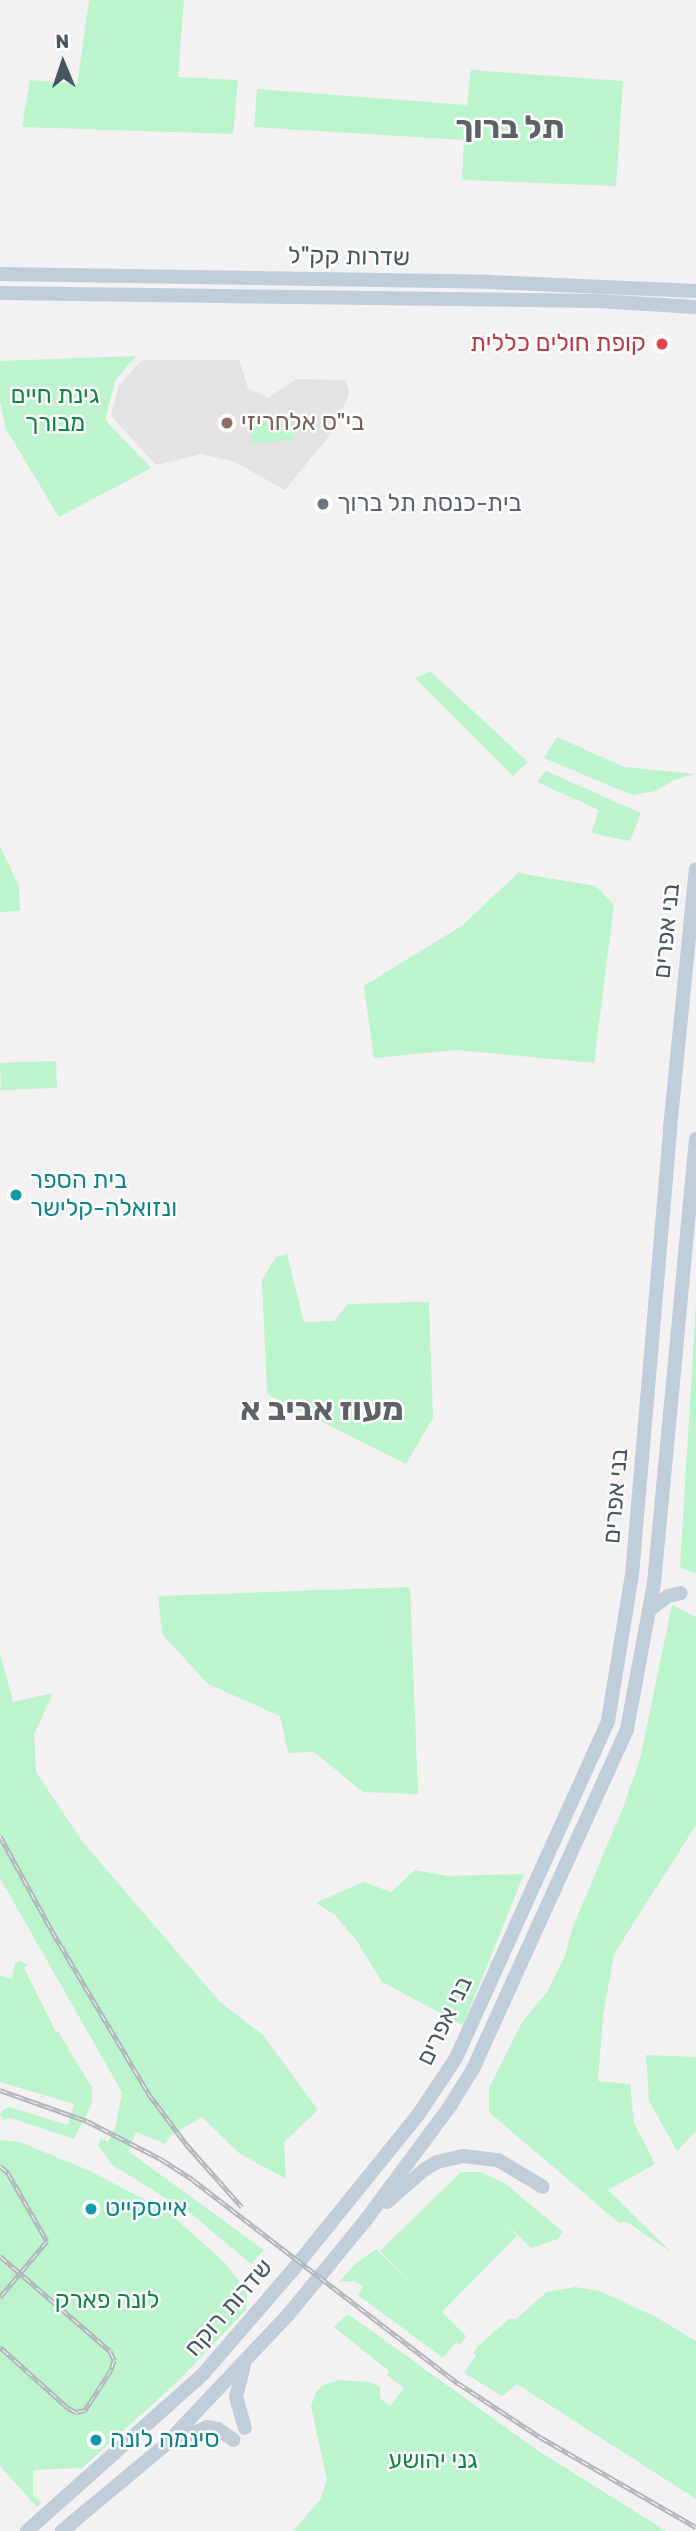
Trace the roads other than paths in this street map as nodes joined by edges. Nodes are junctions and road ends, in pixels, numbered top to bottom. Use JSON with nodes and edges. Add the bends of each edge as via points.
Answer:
{"nodes":[{"id":1,"x":0,"y":274,"type":"edge"},
{"id":2,"x":696,"y":291,"type":"edge"},
{"id":3,"x":0,"y":293,"type":"edge"},
{"id":4,"x":696,"y":307,"type":"edge"},
{"id":5,"x":696,"y":869,"type":"edge"},
{"id":6,"x":696,"y":1139,"type":"edge"},
{"id":7,"x":695,"y":1154,"type":"edge"},
{"id":8,"x":681,"y":1593,"type":"dead end"},
{"id":9,"x":649,"y":1610,"type":"junction"},
{"id":10,"x":436,"y":2088,"type":"joint"},
{"id":11,"x":450,"y":2106,"type":"joint"},
{"id":12,"x":542,"y":2187,"type":"dead end"},
{"id":13,"x":365,"y":2221,"type":"junction"},
{"id":14,"x":245,"y":2362,"type":"junction"},
{"id":15,"x":245,"y":2428,"type":"dead end"},
{"id":16,"x":234,"y":2440,"type":"dead end"},
{"id":17,"x":164,"y":2446,"type":"junction"},
{"id":18,"x":27,"y":2531,"type":"edge"},
{"id":19,"x":62,"y":2531,"type":"edge"}],
"edges":[{"from":1,"to":2,"type":"main road","name":"שדרות קק\"ל","via":[[490,282]]},
{"from":3,"to":4,"type":"main road","name":"שדרות קק\"ל","via":[[597,301]]},
{"from":5,"to":10,"type":"main road","name":"בני אפרים","via":[[632,1575],[608,1721],[456,2058]]},
{"from":6,"to":7,"type":"main road","name":"בני אפרים"},
{"from":7,"to":9,"type":"main road","name":"בני אפרים"},
{"from":8,"to":9,"type":"main road"},
{"from":9,"to":11,"type":"main road","name":"בני אפרים","via":[[627,1729],[472,2069]]},
{"from":10,"to":18,"type":"main road","name":"שדרות רוקח","via":[[292,2271],[203,2374]]},
{"from":11,"to":13,"type":"main road","name":"שדרות רוקח"},
{"from":12,"to":13,"type":"main road","via":[[498,2160],[456,2157],[425,2169]]},
{"from":13,"to":14,"type":"main road","name":"שדרות רוקח"},
{"from":14,"to":15,"type":"main road","via":[[236,2397]]},
{"from":14,"to":17,"type":"main road","name":"שדרות רוקח"},
{"from":16,"to":17,"type":"main road","via":[[207,2427]]},
{"from":17,"to":19,"type":"main road","name":"שדרות רוקח"}]}
